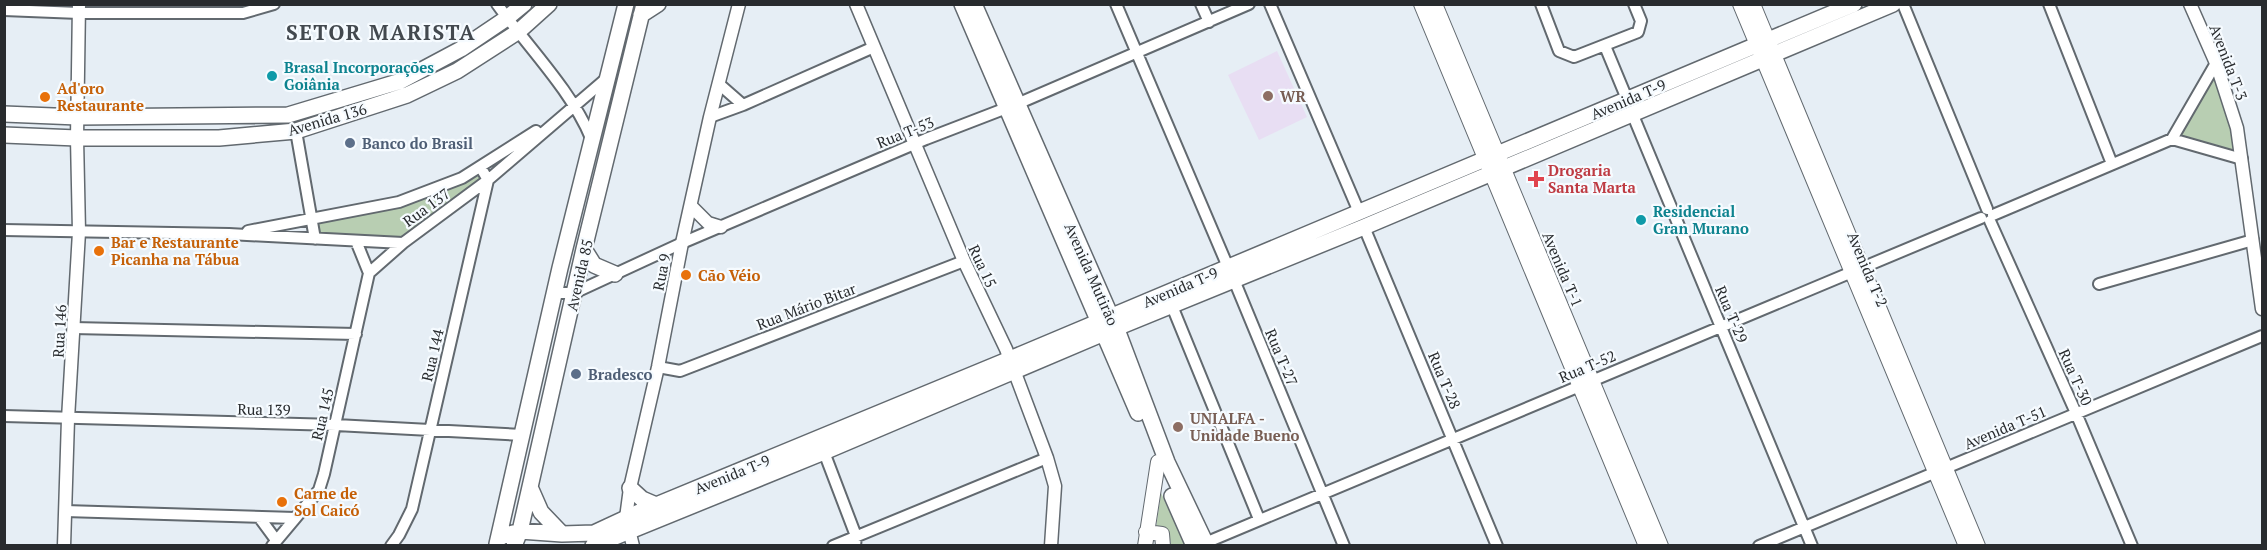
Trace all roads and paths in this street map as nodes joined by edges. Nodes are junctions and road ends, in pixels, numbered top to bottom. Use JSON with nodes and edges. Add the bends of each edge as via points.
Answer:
{"nodes":[{"id":1,"x":274,"y":4,"type":"edge"},
{"id":2,"x":497,"y":4,"type":"edge"},
{"id":3,"x":524,"y":4,"type":"edge"},
{"id":4,"x":549,"y":4,"type":"edge"},
{"id":5,"x":626,"y":4,"type":"edge"},
{"id":6,"x":658,"y":4,"type":"edge"},
{"id":7,"x":739,"y":4,"type":"edge"},
{"id":8,"x":856,"y":4,"type":"edge"},
{"id":9,"x":962,"y":4,"type":"edge"},
{"id":10,"x":974,"y":4,"type":"edge"},
{"id":11,"x":1116,"y":4,"type":"edge"},
{"id":12,"x":1201,"y":4,"type":"edge"},
{"id":13,"x":1249,"y":4,"type":"edge"},
{"id":14,"x":1270,"y":4,"type":"edge"},
{"id":15,"x":1421,"y":4,"type":"edge"},
{"id":16,"x":1435,"y":4,"type":"edge"},
{"id":17,"x":1541,"y":4,"type":"edge"},
{"id":18,"x":1634,"y":4,"type":"edge"},
{"id":19,"x":1740,"y":4,"type":"edge"},
{"id":20,"x":1753,"y":4,"type":"edge"},
{"id":21,"x":1854,"y":4,"type":"edge"},
{"id":22,"x":1893,"y":4,"type":"edge"},
{"id":23,"x":1903,"y":4,"type":"edge"},
{"id":24,"x":2049,"y":4,"type":"edge"},
{"id":25,"x":2190,"y":4,"type":"edge"},
{"id":26,"x":79,"y":9,"type":"edge"},
{"id":27,"x":4,"y":10,"type":"edge"},
{"id":28,"x":643,"y":10,"type":"edge"},
{"id":29,"x":507,"y":18,"type":"junction"},
{"id":30,"x":1209,"y":22,"type":"junction"},
{"id":31,"x":519,"y":31,"type":"junction"},
{"id":32,"x":1605,"y":46,"type":"junction"},
{"id":33,"x":874,"y":47,"type":"junction"},
{"id":34,"x":1765,"y":49,"type":"junction"},
{"id":35,"x":1136,"y":53,"type":"junction"},
{"id":36,"x":2216,"y":63,"type":"junction"},
{"id":37,"x":610,"y":76,"type":"junction"},
{"id":38,"x":718,"y":84,"type":"junction"},
{"id":39,"x":743,"y":105,"type":"junction"},
{"id":40,"x":574,"y":106,"type":"junction"},
{"id":41,"x":1629,"y":106,"type":"junction"},
{"id":42,"x":1011,"y":107,"type":"junction"},
{"id":43,"x":4,"y":114,"type":"edge"},
{"id":44,"x":78,"y":117,"type":"junction"},
{"id":45,"x":710,"y":117,"type":"junction"},
{"id":46,"x":296,"y":131,"type":"junction"},
{"id":47,"x":4,"y":135,"type":"edge"},
{"id":48,"x":76,"y":138,"type":"junction"},
{"id":49,"x":591,"y":138,"type":"junction"},
{"id":50,"x":2172,"y":140,"type":"junction"},
{"id":51,"x":915,"y":144,"type":"junction"},
{"id":52,"x":2242,"y":159,"type":"junction"},
{"id":53,"x":1494,"y":163,"type":"junction"},
{"id":54,"x":2112,"y":164,"type":"junction"},
{"id":55,"x":481,"y":168,"type":"junction"},
{"id":56,"x":488,"y":180,"type":"junction"},
{"id":57,"x":691,"y":206,"type":"junction"},
{"id":58,"x":1359,"y":212,"type":"junction"},
{"id":59,"x":1988,"y":216,"type":"junction"},
{"id":60,"x":310,"y":220,"type":"junction"},
{"id":61,"x":721,"y":227,"type":"junction"},
{"id":62,"x":1364,"y":227,"type":"junction"},
{"id":63,"x":4,"y":230,"type":"edge"},
{"id":64,"x":79,"y":232,"type":"junction"},
{"id":65,"x":229,"y":234,"type":"junction"},
{"id":66,"x":315,"y":239,"type":"junction"},
{"id":67,"x":2253,"y":240,"type":"junction"},
{"id":68,"x":356,"y":241,"type":"junction"},
{"id":69,"x":404,"y":243,"type":"junction"},
{"id":70,"x":682,"y":243,"type":"junction"},
{"id":71,"x":584,"y":249,"type":"junction"},
{"id":72,"x":964,"y":261,"type":"junction"},
{"id":73,"x":1857,"y":270,"type":"junction"},
{"id":74,"x":369,"y":273,"type":"junction"},
{"id":75,"x":1231,"y":273,"type":"junction"},
{"id":76,"x":615,"y":274,"type":"junction"},
{"id":77,"x":2099,"y":284,"type":"dead end"},
{"id":78,"x":555,"y":293,"type":"junction"},
{"id":79,"x":574,"y":293,"type":"junction"},
{"id":80,"x":1172,"y":306,"type":"junction"},
{"id":81,"x":2262,"y":309,"type":"edge"},
{"id":82,"x":1107,"y":324,"type":"junction"},
{"id":83,"x":1721,"y":327,"type":"junction"},
{"id":84,"x":73,"y":328,"type":"junction"},
{"id":85,"x":356,"y":334,"type":"junction"},
{"id":86,"x":2262,"y":336,"type":"edge"},
{"id":87,"x":1013,"y":365,"type":"junction"},
{"id":88,"x":658,"y":367,"type":"junction"},
{"id":89,"x":1586,"y":383,"type":"junction"},
{"id":90,"x":2076,"y":414,"type":"junction"},
{"id":91,"x":4,"y":416,"type":"edge"},
{"id":92,"x":68,"y":419,"type":"junction"},
{"id":93,"x":336,"y":425,"type":"junction"},
{"id":94,"x":431,"y":429,"type":"junction"},
{"id":95,"x":522,"y":435,"type":"junction"},
{"id":96,"x":1453,"y":438,"type":"junction"},
{"id":97,"x":824,"y":452,"type":"junction"},
{"id":98,"x":1047,"y":458,"type":"junction"},
{"id":99,"x":1158,"y":462,"type":"junction"},
{"id":100,"x":1940,"y":470,"type":"junction"},
{"id":101,"x":530,"y":487,"type":"junction"},
{"id":102,"x":630,"y":488,"type":"junction"},
{"id":103,"x":1322,"y":493,"type":"junction"},
{"id":104,"x":656,"y":505,"type":"junction"},
{"id":105,"x":65,"y":511,"type":"junction"},
{"id":106,"x":259,"y":517,"type":"junction"},
{"id":107,"x":294,"y":518,"type":"junction"},
{"id":108,"x":1260,"y":519,"type":"junction"},
{"id":109,"x":1804,"y":526,"type":"junction"},
{"id":110,"x":520,"y":531,"type":"junction"},
{"id":111,"x":629,"y":532,"type":"edge"},
{"id":112,"x":562,"y":534,"type":"junction"},
{"id":113,"x":1146,"y":539,"type":"edge"},
{"id":114,"x":498,"y":541,"type":"edge"},
{"id":115,"x":856,"y":541,"type":"edge"},
{"id":116,"x":274,"y":543,"type":"edge"},
{"id":117,"x":1201,"y":545,"type":"edge"},
{"id":118,"x":64,"y":546,"type":"edge"},
{"id":119,"x":391,"y":546,"type":"edge"},
{"id":120,"x":514,"y":546,"type":"edge"},
{"id":121,"x":592,"y":546,"type":"edge"},
{"id":122,"x":833,"y":546,"type":"edge"},
{"id":123,"x":1051,"y":546,"type":"edge"},
{"id":124,"x":1163,"y":546,"type":"edge"},
{"id":125,"x":1344,"y":546,"type":"edge"},
{"id":126,"x":1497,"y":546,"type":"edge"},
{"id":127,"x":1646,"y":546,"type":"edge"},
{"id":128,"x":1661,"y":546,"type":"edge"},
{"id":129,"x":1759,"y":546,"type":"edge"},
{"id":130,"x":1812,"y":546,"type":"edge"},
{"id":131,"x":1966,"y":546,"type":"edge"},
{"id":132,"x":1978,"y":546,"type":"edge"},
{"id":133,"x":2132,"y":546,"type":"edge"}],
"edges":[{"from":1,"to":26,"type":"street","via":[[243,13]]},
{"from":2,"to":29,"type":"street"},
{"from":3,"to":29,"type":"main road","name":"Avenida 136"},
{"from":4,"to":31,"type":"main road","name":"Avenida 136"},
{"from":5,"to":37,"type":"main road","name":"Avenida 85"},
{"from":6,"to":28,"type":"main road"},
{"from":7,"to":38,"type":"street","name":"Rua 9"},
{"from":8,"to":33,"type":"street","name":"Rua 15"},
{"from":9,"to":42,"type":"main road","name":"Avenida Mutirão"},
{"from":10,"to":42,"type":"main road","name":"Avenida Mutirão"},
{"from":11,"to":35,"type":"street","name":"Rua T-27"},
{"from":12,"to":30,"type":"street"},
{"from":13,"to":30,"type":"street","name":"Rua T-53"},
{"from":14,"to":58,"type":"street"},
{"from":15,"to":53,"type":"main road","name":"Avenida T-1"},
{"from":16,"to":53,"type":"main road","name":"Avenida T-1"},
{"from":17,"to":32,"type":"street","via":[[1558,51],[1574,57]]},
{"from":18,"to":32,"type":"street","via":[[1641,21],[1638,32]]},
{"from":19,"to":34,"type":"main road","name":"Avenida T-2"},
{"from":20,"to":34,"type":"main road","name":"Avenida T-2"},
{"from":21,"to":34,"type":"main road","name":"Avenida T-9"},
{"from":22,"to":34,"type":"main road","name":"Avenida T-9"},
{"from":23,"to":59,"type":"street","name":"Rua T-30"},
{"from":24,"to":54,"type":"street"},
{"from":25,"to":36,"type":"street","name":"Avenida T-3"},
{"from":26,"to":27,"type":"street"},
{"from":26,"to":44,"type":"street","name":"Rua 146"},
{"from":28,"to":71,"type":"main road","name":"Avenida 85"},
{"from":29,"to":31,"type":"street"},
{"from":29,"to":44,"type":"main road","name":"Avenida 136","via":[[461,49],[401,81],[288,115]]},
{"from":30,"to":35,"type":"street","name":"Rua T-53"},
{"from":31,"to":40,"type":"street"},
{"from":31,"to":46,"type":"main road","name":"Avenida 136","via":[[458,71],[407,95]]},
{"from":32,"to":41,"type":"street","name":"Rua T-29"},
{"from":33,"to":39,"type":"street"},
{"from":33,"to":51,"type":"street","name":"Rua 15"},
{"from":34,"to":41,"type":"main road","name":"Avenida T-9"},
{"from":34,"to":73,"type":"main road","name":"Avenida T-2"},
{"from":35,"to":42,"type":"street","name":"Rua T-53"},
{"from":35,"to":75,"type":"street","name":"Rua T-27"},
{"from":36,"to":50,"type":"street"},
{"from":36,"to":52,"type":"street","name":"Avenida T-3","via":[[2237,128]]},
{"from":37,"to":40,"type":"street","name":"Rua 137"},
{"from":37,"to":49,"type":"main road","name":"Avenida 85"},
{"from":38,"to":39,"type":"street"},
{"from":38,"to":45,"type":"street","name":"Rua 9"},
{"from":39,"to":45,"type":"street"},
{"from":40,"to":49,"type":"street"},
{"from":40,"to":55,"type":"street","name":"Rua 137"},
{"from":40,"to":56,"type":"street","name":"Rua 137"},
{"from":41,"to":53,"type":"main road","name":"Avenida T-9"},
{"from":41,"to":83,"type":"street","name":"Rua T-29"},
{"from":42,"to":51,"type":"street","name":"Rua T-53"},
{"from":42,"to":82,"type":"main road","name":"Avenida Mutirão"},
{"from":43,"to":44,"type":"main road","name":"Avenida 136"},
{"from":44,"to":48,"type":"street","name":"Rua 146"},
{"from":45,"to":57,"type":"street","name":"Rua 9"},
{"from":46,"to":48,"type":"main road","name":"Avenida 136","via":[[219,138]]},
{"from":46,"to":60,"type":"street"},
{"from":47,"to":48,"type":"main road","name":"Avenida 136"},
{"from":48,"to":64,"type":"street","name":"Rua 146"},
{"from":49,"to":78,"type":"main road","name":"Avenida 85"},
{"from":50,"to":52,"type":"street"},
{"from":50,"to":54,"type":"street","name":"Rua T-52"},
{"from":51,"to":61,"type":"street","name":"Rua T-53"},
{"from":51,"to":72,"type":"street","name":"Rua 15"},
{"from":52,"to":67,"type":"street","name":"Avenida T-3"},
{"from":53,"to":58,"type":"main road","name":"Avenida T-9"},
{"from":53,"to":62,"type":"main road","name":"Avenida T-9"},
{"from":53,"to":89,"type":"main road","name":"Avenida T-1"},
{"from":54,"to":59,"type":"street","name":"Rua T-52"},
{"from":55,"to":56,"type":"street"},
{"from":55,"to":60,"type":"street","name":"Rua 137","via":[[399,202]]},
{"from":56,"to":69,"type":"street","name":"Rua 137"},
{"from":56,"to":94,"type":"street","name":"Rua 144"},
{"from":57,"to":61,"type":"street","via":[[708,224]]},
{"from":57,"to":70,"type":"street","name":"Rua 9"},
{"from":58,"to":75,"type":"main road","name":"Avenida T-9"},
{"from":59,"to":73,"type":"street","name":"Rua T-52"},
{"from":59,"to":90,"type":"street","name":"Rua T-30"},
{"from":60,"to":65,"type":"street","name":"Rua 137"},
{"from":60,"to":66,"type":"street"},
{"from":61,"to":70,"type":"street","name":"Rua T-53"},
{"from":62,"to":75,"type":"main road","name":"Avenida T-9"},
{"from":62,"to":96,"type":"street","name":"Rua T-28"},
{"from":63,"to":64,"type":"street","name":"Rua 137"},
{"from":64,"to":65,"type":"street","name":"Rua 137"},
{"from":64,"to":84,"type":"street","name":"Rua 146"},
{"from":65,"to":66,"type":"street","name":"Rua 137"},
{"from":66,"to":68,"type":"street","name":"Rua 137"},
{"from":67,"to":77,"type":"street"},
{"from":67,"to":81,"type":"street","name":"Avenida T-3"},
{"from":68,"to":69,"type":"street","name":"Rua 137"},
{"from":68,"to":74,"type":"street"},
{"from":69,"to":74,"type":"street"},
{"from":70,"to":76,"type":"street","name":"Rua T-53"},
{"from":70,"to":88,"type":"street","name":"Rua 9"},
{"from":71,"to":76,"type":"main road","via":[[594,265]]},
{"from":71,"to":79,"type":"main road","name":"Avenida 85"},
{"from":72,"to":87,"type":"street","name":"Rua 15"},
{"from":72,"to":88,"type":"street","name":"Rua Mário Bitar","via":[[680,371]]},
{"from":73,"to":83,"type":"street","name":"Rua T-52"},
{"from":73,"to":100,"type":"main road","name":"Avenida T-2"},
{"from":74,"to":85,"type":"street","name":"Rua 145"},
{"from":75,"to":80,"type":"main road","name":"Avenida T-9"},
{"from":75,"to":82,"type":"main road","name":"Avenida T-9"},
{"from":75,"to":103,"type":"street","name":"Rua T-27"},
{"from":76,"to":79,"type":"street","name":"Rua T-53"},
{"from":78,"to":79,"type":"street"},
{"from":78,"to":95,"type":"main road","name":"Avenida 85"},
{"from":79,"to":101,"type":"main road","name":"Avenida 85"},
{"from":80,"to":82,"type":"main road","name":"Avenida T-9"},
{"from":80,"to":108,"type":"street"},
{"from":82,"to":87,"type":"main road","name":"Avenida T-9"},
{"from":82,"to":99,"type":"main road","name":"Avenida Mutirão"},
{"from":82,"to":117,"type":"main road","name":"Avenida Mutirão"},
{"from":83,"to":89,"type":"street","name":"Rua T-52"},
{"from":83,"to":109,"type":"street","name":"Rua T-29"},
{"from":84,"to":85,"type":"street"},
{"from":84,"to":92,"type":"street","name":"Rua 146"},
{"from":85,"to":93,"type":"street","name":"Rua 145"},
{"from":86,"to":90,"type":"street","name":"Avenida T-51"},
{"from":87,"to":97,"type":"main road","name":"Avenida T-9"},
{"from":87,"to":98,"type":"street","name":"Rua 15"},
{"from":87,"to":104,"type":"main road","name":"Avenida T-9"},
{"from":88,"to":102,"type":"street","name":"Rua 9"},
{"from":89,"to":96,"type":"street","name":"Rua T-52"},
{"from":89,"to":127,"type":"main road","name":"Avenida T-1"},
{"from":89,"to":128,"type":"main road","name":"Avenida T-1"},
{"from":90,"to":100,"type":"street","name":"Avenida T-51"},
{"from":90,"to":133,"type":"street","name":"Rua T-30"},
{"from":91,"to":92,"type":"street","name":"Rua 139"},
{"from":92,"to":93,"type":"street","name":"Rua 139"},
{"from":92,"to":105,"type":"street","name":"Rua 146"},
{"from":93,"to":94,"type":"street","name":"Rua 139"},
{"from":93,"to":107,"type":"street","name":"Rua 145","via":[[319,490]]},
{"from":94,"to":95,"type":"street","name":"Rua 139"},
{"from":94,"to":119,"type":"street","name":"Rua 144","via":[[412,509]]},
{"from":95,"to":114,"type":"main road","name":"Avenida 85"},
{"from":96,"to":103,"type":"street","name":"Rua T-52"},
{"from":96,"to":126,"type":"street","name":"Rua T-28"},
{"from":97,"to":111,"type":"main road","name":"Avenida T-9"},
{"from":97,"to":115,"type":"street"},
{"from":98,"to":115,"type":"street"},
{"from":98,"to":123,"type":"street","name":"Rua 15","via":[[1055,486]]},
{"from":99,"to":113,"type":"main road"},
{"from":99,"to":117,"type":"main road","name":"Avenida Mutirão"},
{"from":100,"to":109,"type":"street","name":"Avenida T-51"},
{"from":100,"to":131,"type":"main road","name":"Avenida T-2"},
{"from":100,"to":132,"type":"main road","name":"Avenida T-2"},
{"from":101,"to":110,"type":"main road","name":"Avenida 85"},
{"from":101,"to":112,"type":"main road","via":[[541,512]]},
{"from":102,"to":104,"type":"main road"},
{"from":102,"to":111,"type":"street","name":"Rua 9"},
{"from":103,"to":108,"type":"street","name":"Rua T-52"},
{"from":103,"to":125,"type":"street","name":"Rua T-27"},
{"from":104,"to":111,"type":"main road","name":"Avenida T-9"},
{"from":105,"to":106,"type":"street"},
{"from":105,"to":118,"type":"street","name":"Rua 146"},
{"from":106,"to":107,"type":"street"},
{"from":106,"to":116,"type":"street"},
{"from":107,"to":116,"type":"street","name":"Rua 145"},
{"from":108,"to":117,"type":"street","name":"Rua T-52"},
{"from":109,"to":129,"type":"street","name":"Avenida T-51"},
{"from":109,"to":130,"type":"street","name":"Rua T-29"},
{"from":110,"to":112,"type":"main road","name":"Avenida T-9"},
{"from":110,"to":114,"type":"main road","name":"Avenida T-9"},
{"from":110,"to":120,"type":"main road","name":"Avenida 85"},
{"from":111,"to":112,"type":"main road","name":"Avenida T-9"},
{"from":111,"to":121,"type":"main road","name":"Avenida T-9"},
{"from":113,"to":124,"type":"main road","via":[[1162,534]]},
{"from":115,"to":122,"type":"street"}]}
